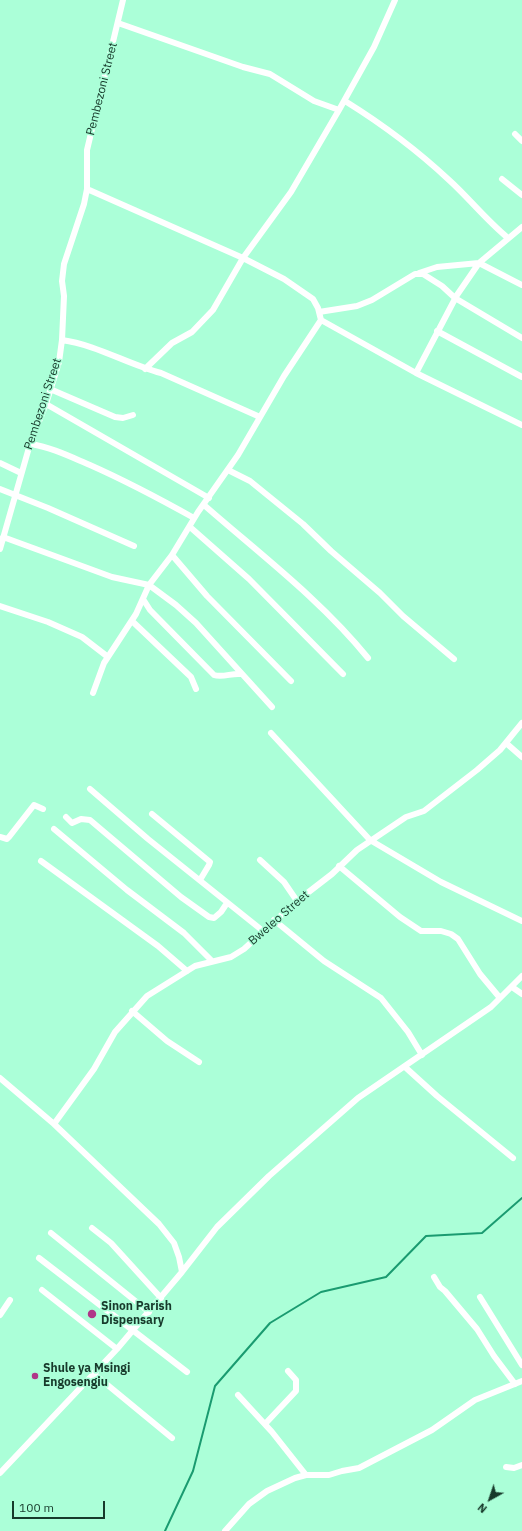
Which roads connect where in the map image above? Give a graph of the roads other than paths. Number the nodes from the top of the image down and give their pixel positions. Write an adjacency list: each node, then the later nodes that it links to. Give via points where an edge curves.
1 (123, 0): 3 (street, Pembezoni Street)
2 (395, 0): 4 (street, via 374,47)
3 (118, 23): 5 (street, via 270,74 314,101); 9 (street, Pembezoni Street, via 108,55 87,150)
4 (344, 101): 5 (street); 12 (street, via 376,120 413,148 450,180)
5 (339, 110): 13 (street, via 292,192)
6 (515, 134): 7 (street)
7 (522, 141)
8 (502, 179): 10 (street)
9 (87, 190): 13 (street); 22 (street, Pembezoni Street, via 64,264)
10 (522, 196)
11 (522, 227): 12 (street)
12 (508, 238): 14 (street)
13 (243, 258): 18 (street, via 284,279 313,299); 23 (street, via 213,310 203,322 192,332 172,343)
14 (479, 263): 15 (street, via 437,267); 16 (street); 17 (street)
15 (419, 273): 17 (street, via 442,286); 18 (street, via 357,306)
16 (522, 285)
17 (455, 298): 20 (street); 21 (street)
18 (319, 312): 19 (street)
19 (321, 320): 24 (street); 29 (street)
20 (437, 331): 24 (street); 25 (street)
21 (522, 338)
22 (62, 340): 23 (street, via 78,342); 26 (street, Pembezoni Street, via 59,362)
23 (145, 369): 29 (street)
24 (416, 373): 30 (street)
25 (522, 377)
26 (50, 388): 27 (street, Pembezoni Street); 28 (street, via 115,417)
27 (46, 404): 31 (street, Pembezoni Street); 37 (street)
28 (133, 415)
29 (260, 417): 33 (street)
30 (522, 425)
31 (30, 444): 34 (street, Pembezoni Street); 39 (street, via 69,456 130,482)
32 (0, 463): 34 (street)
33 (228, 470): 37 (street); 51 (street, via 250,481 303,524)
34 (21, 473): 36 (street, Pembezoni Street)
35 (0, 489): 36 (street)
36 (15, 494): 41 (street, Pembezoni Street); 42 (street)
37 (209, 498): 38 (street)
38 (204, 505): 39 (street); 50 (street, via 324,610)
39 (194, 518): 40 (street)
40 (190, 527): 44 (street); 53 (street, via 249,579)
41 (3, 537): 43 (street, Pembezoni Street); 45 (street, via 112,577)
42 (134, 546)
43 (0, 549)
44 (172, 555): 45 (street); 54 (street, via 207,596)
45 (149, 585): 46 (street); 52 (street, via 196,624)
46 (143, 599): 48 (street); 52 (street, via 150,610 214,675 220,677 226,674)
47 (0, 606): 49 (street, via 48,622 82,637)
48 (132, 621): 49 (street); 55 (street, via 191,677)
49 (108, 657): 56 (street)
50 (368, 658)
51 (454, 659)
52 (240, 674): 57 (street)
53 (343, 674)
54 (291, 681)
55 (196, 689)
56 (93, 694)
57 (272, 707)
58 (522, 723): 60 (street, Bweleo Street)
59 (271, 733): 68 (street)
60 (506, 743): 61 (street); 68 (street, Bweleo Street, via 477,770 424,811 406,817)
61 (522, 756)
62 (90, 789): 72 (street)
63 (43, 810): 67 (street, via 34,805 10,838)
64 (152, 814): 72 (street, via 210,862)
65 (66, 817): 74 (street, via 72,823 81,819 90,820 181,897 209,917 217,916)
66 (54, 829): 78 (street, via 127,890 184,933)
67 (0, 837)
68 (370, 840): 71 (street, Bweleo Street); 76 (street, via 442,882)
69 (260, 860): 73 (street, via 284,882)
70 (41, 861): 79 (street)
71 (339, 866): 73 (street, Bweleo Street); 83 (street, via 416,928 421,931 441,930 451,934)
72 (200, 880): 74 (street)
73 (296, 901): 75 (street, Bweleo Street)
74 (227, 903): 77 (street)
75 (274, 920): 77 (street, Bweleo Street); 85 (street, via 324,960 381,998 408,1032)
76 (522, 921)
77 (262, 931): 78 (street, Bweleo Street, via 238,953)
78 (212, 961): 79 (street, Bweleo Street)
79 (187, 970): 84 (street, Bweleo Street, via 147,996)
80 (522, 976): 81 (street)
81 (512, 987): 82 (street); 83 (street)
82 (522, 994)
83 (500, 998): 85 (street)
84 (132, 1011): 86 (street, via 167,1041); 89 (street, Bweleo Street, via 115,1032 94,1069)
85 (422, 1056): 87 (street)
86 (199, 1062)
87 (405, 1067): 90 (street); 94 (street, via 358,1098 269,1176 217,1226)
88 (0, 1078): 89 (street)
89 (54, 1124): 94 (street, via 159,1224 174,1243)
90 (513, 1158)
91 (92, 1228): 98 (street, via 115,1247)
92 (51, 1233): 100 (street)
93 (39, 1258): 102 (street)
94 (182, 1272): 98 (street)
95 (434, 1277): 109 (street, via 478,1329)
96 (42, 1290): 103 (street)
97 (480, 1297): 104 (street)
98 (161, 1298): 100 (street)
99 (10, 1300): 101 (street)
100 (149, 1312): 102 (street)
101 (0, 1315)
102 (132, 1331): 103 (street); 106 (street)
103 (116, 1349): 107 (street)
104 (522, 1365)
105 (288, 1371): 111 (street, via 296,1380 296,1391)
106 (187, 1372)
107 (93, 1373): 112 (street); 115 (street)
108 (522, 1380): 109 (street)
109 (515, 1384): 116 (street, via 475,1400 432,1430 359,1468 329,1475)
110 (238, 1394): 111 (street)
111 (265, 1424): 116 (street)
112 (172, 1438)
113 (522, 1465): 114 (street)
114 (506, 1467)
115 (0, 1473)
116 (306, 1475): 117 (street, via 267,1491 249,1504)
117 (225, 1531)

